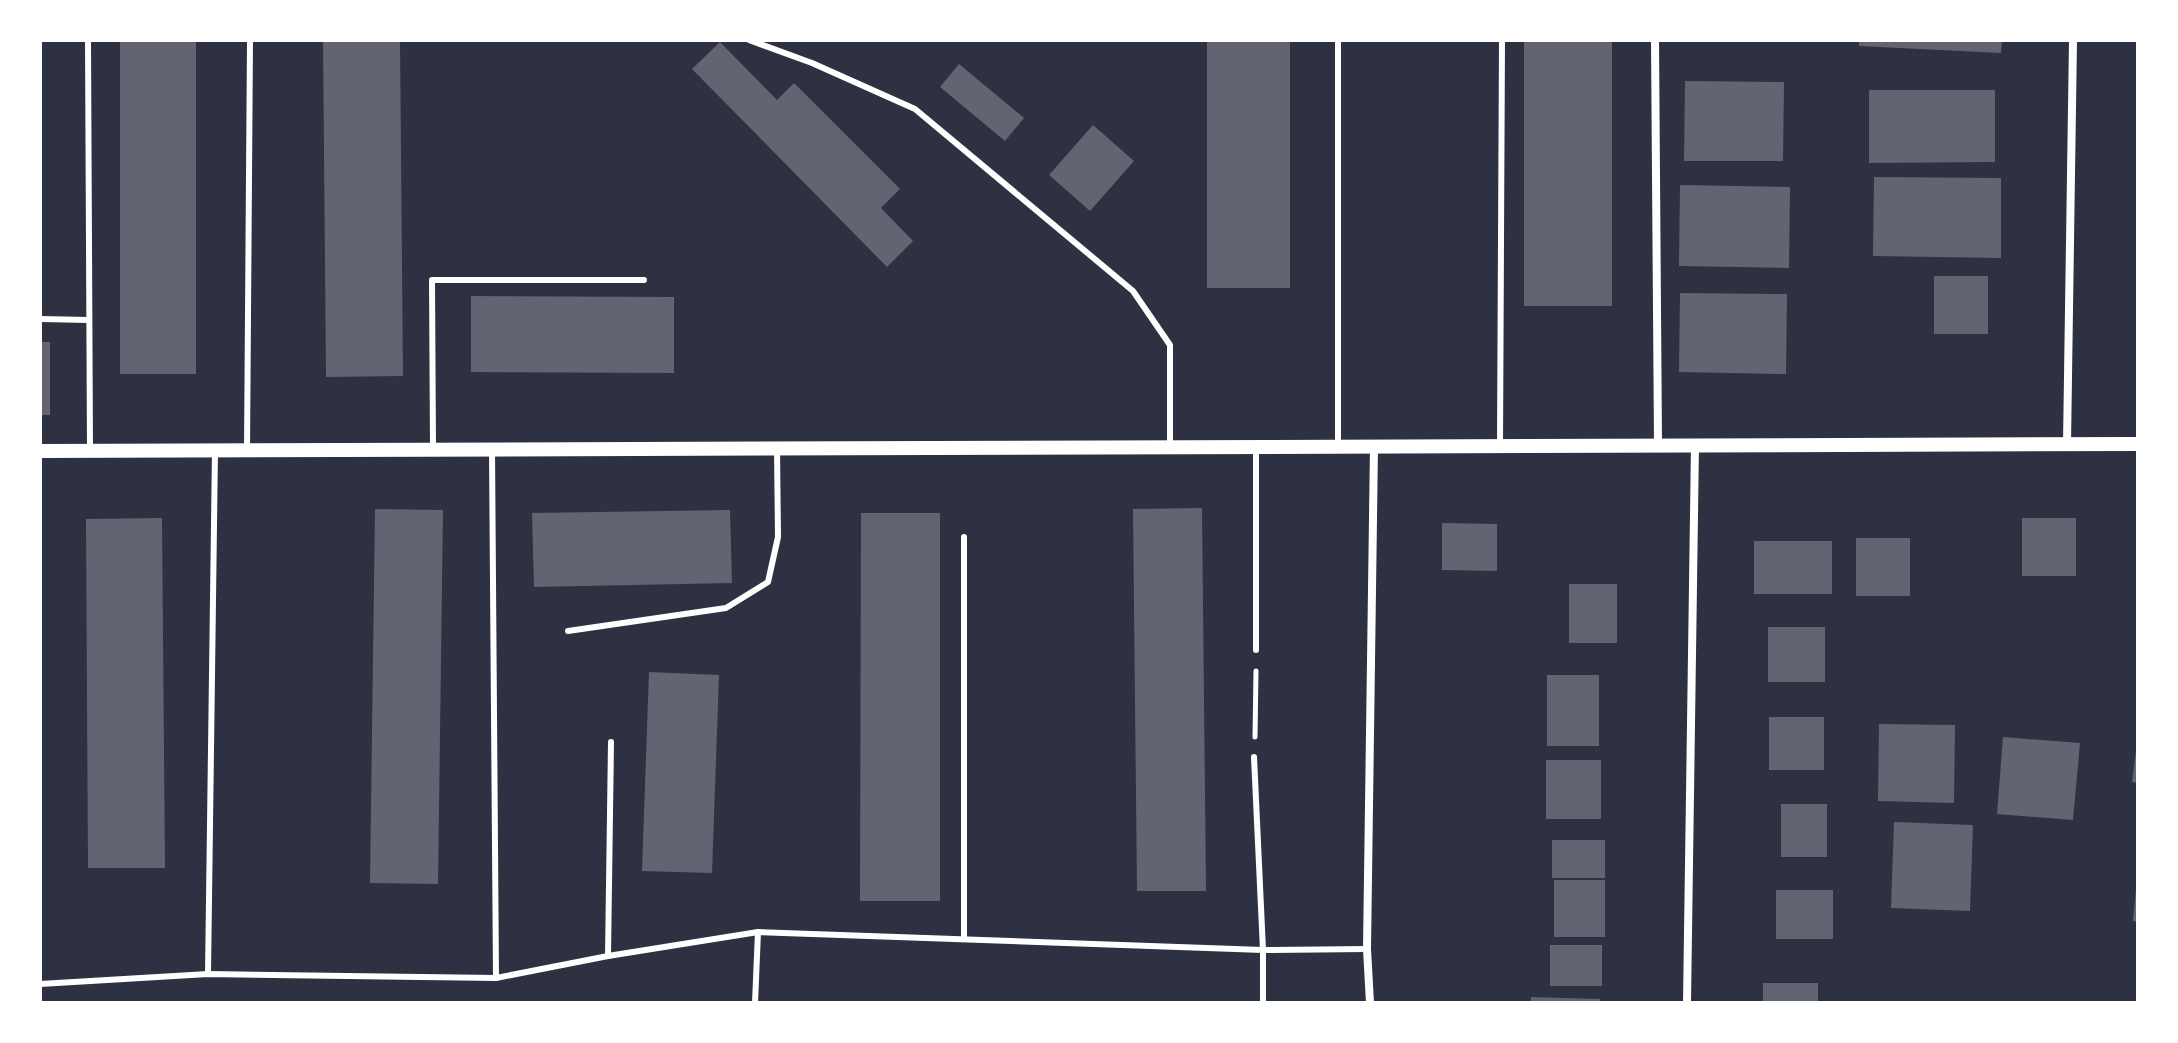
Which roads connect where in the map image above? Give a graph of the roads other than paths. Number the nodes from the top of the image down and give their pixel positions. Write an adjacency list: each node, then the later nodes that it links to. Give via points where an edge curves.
1 (88, 40): 10 (lane)
2 (250, 40): 24 (lane)
3 (749, 40): 15 (lane, via 915,109 1133,291 1170,345)
4 (1338, 40): 16 (lane)
5 (1502, 40): 18 (lane)
6 (1655, 40): 11 (street)
7 (2073, 40): 13 (street)
8 (644, 280): 20 (lane, via 432,280)
9 (40, 319): 10 (lane)
10 (89, 320): 26 (lane)
11 (1658, 444): 12 (street); 18 (street)
12 (1695, 444): 13 (street); 43 (street)
13 (2067, 444): 14 (street)
14 (2138, 444)
15 (1170, 446): 19 (street); 22 (street)
16 (1338, 446): 17 (street); 19 (street)
17 (1374, 446): 18 (street); 34 (street)
18 (1500, 446)
19 (1256, 447): 29 (lane)
20 (434, 449): 21 (street); 24 (street)
21 (492, 449): 22 (street); 38 (lane)
22 (777, 449): 28 (lane, via 778,537 768,582 726,608)
23 (215, 450): 24 (street); 26 (street); 37 (lane)
24 (247, 450)
25 (40, 451): 26 (street)
26 (90, 451)
27 (964, 537): 33 (lane)
28 (568, 631)
29 (1256, 650)
30 (611, 742): 36 (lane)
31 (1254, 757): 35 (lane)
32 (758, 932): 33 (lane); 36 (lane); 40 (lane)
33 (964, 939): 35 (lane)
34 (1367, 949): 35 (lane); 42 (street)
35 (1263, 950): 41 (lane)
36 (608, 956): 38 (lane)
37 (208, 974): 38 (lane); 39 (lane)
38 (496, 978)
39 (40, 984)
40 (755, 1003)
41 (1263, 1003)
42 (1370, 1003)
43 (1687, 1003)

